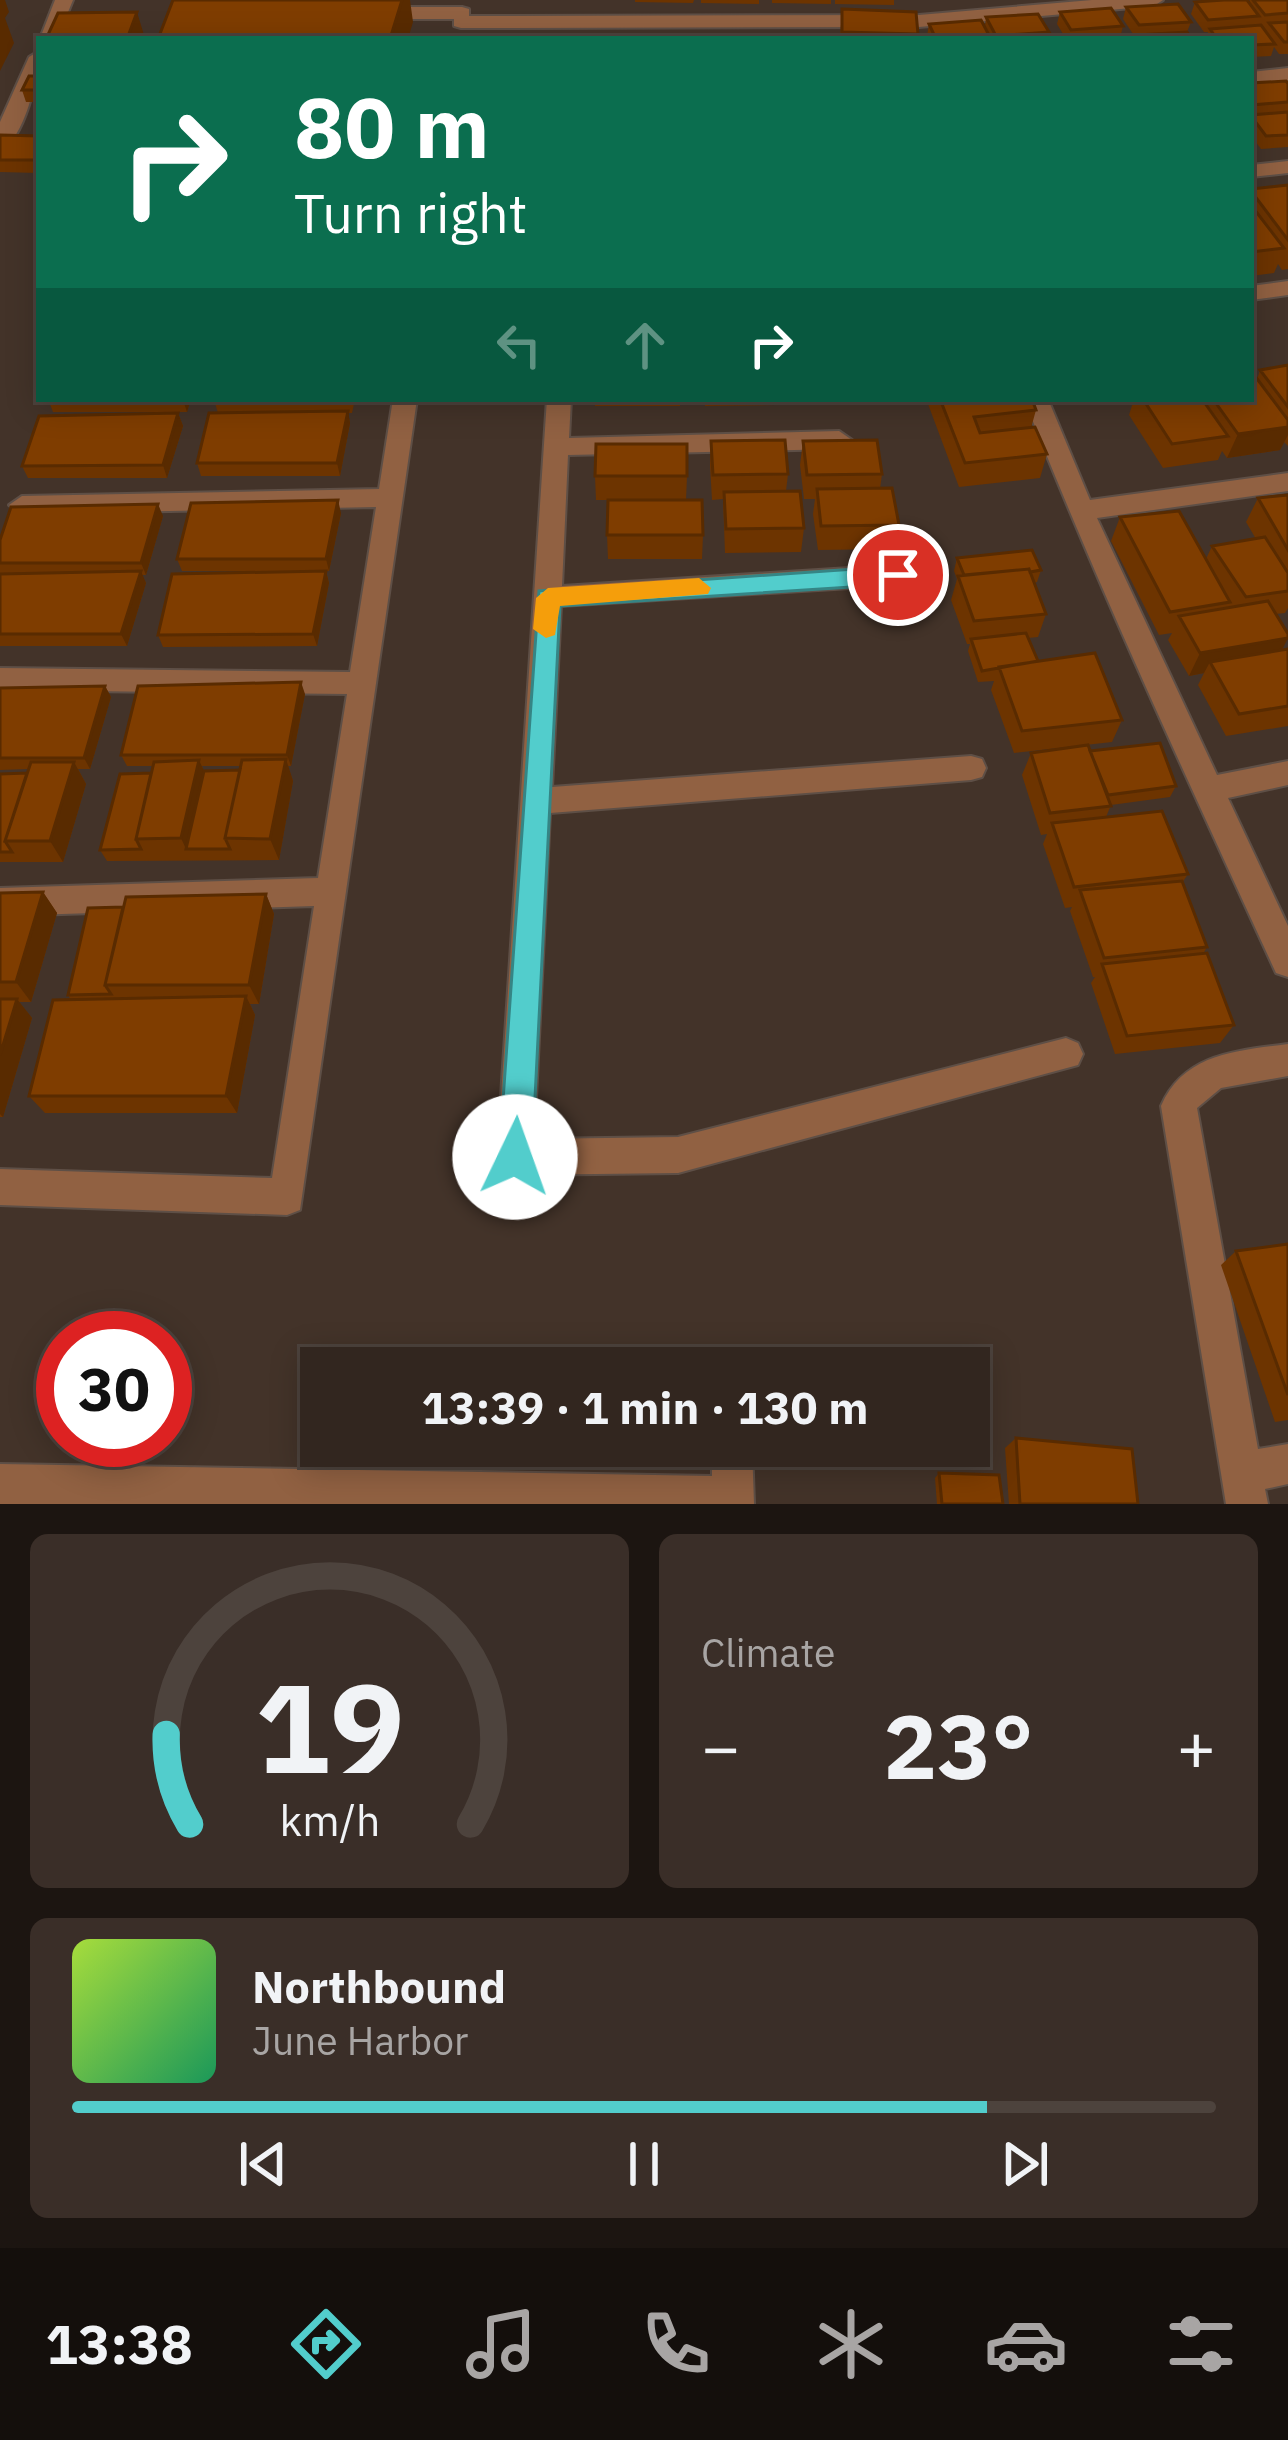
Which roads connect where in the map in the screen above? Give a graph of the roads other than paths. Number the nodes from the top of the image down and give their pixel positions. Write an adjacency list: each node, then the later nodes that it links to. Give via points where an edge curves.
1 (64, 0): 8 (street)
2 (583, 0): 6 (street)
3 (1154, 0): 7 (street)
4 (344, 14): 5 (street)
5 (461, 19): 6 (street)
6 (581, 30): 7 (street)
7 (811, 30)
8 (48, 36)
9 (36, 64): 12 (street)
10 (1288, 74): 11 (street)
11 (1254, 78)
12 (0, 145)
13 (1288, 167): 14 (street)
14 (1254, 171)
15 (1288, 288): 16 (street)
16 (1254, 293)
17 (405, 402): 23 (street)
18 (560, 402): 21 (street)
19 (1037, 402): 25 (street)
20 (839, 440): 21 (street)
21 (556, 447): 27 (street)
22 (1288, 482): 25 (street)
23 (391, 499): 24 (street); 29 (street)
24 (22, 505)
25 (1081, 511): 32 (street)
26 (898, 575): 27 (street)
27 (548, 598): 33 (street)
28 (0, 680): 29 (street)
29 (362, 682): 34 (street)
30 (971, 768): 33 (street)
31 (1288, 773): 32 (street)
32 (1207, 790): 36 (street)
33 (536, 801): 37 (street, via 515,1157 678,1155)
34 (332, 891): 35 (street); 39 (street, via 287,1197)
35 (0, 902)
36 (1288, 962)
37 (1066, 1054)
38 (1288, 1060): 43 (street, via 1203,1075 1179,1106)
39 (0, 1187)
40 (1288, 1464): 43 (street)
41 (732, 1467): 45 (street)
42 (0, 1485): 44 (street)
43 (1244, 1488)
44 (271, 1498): 45 (street)
45 (733, 1500)

